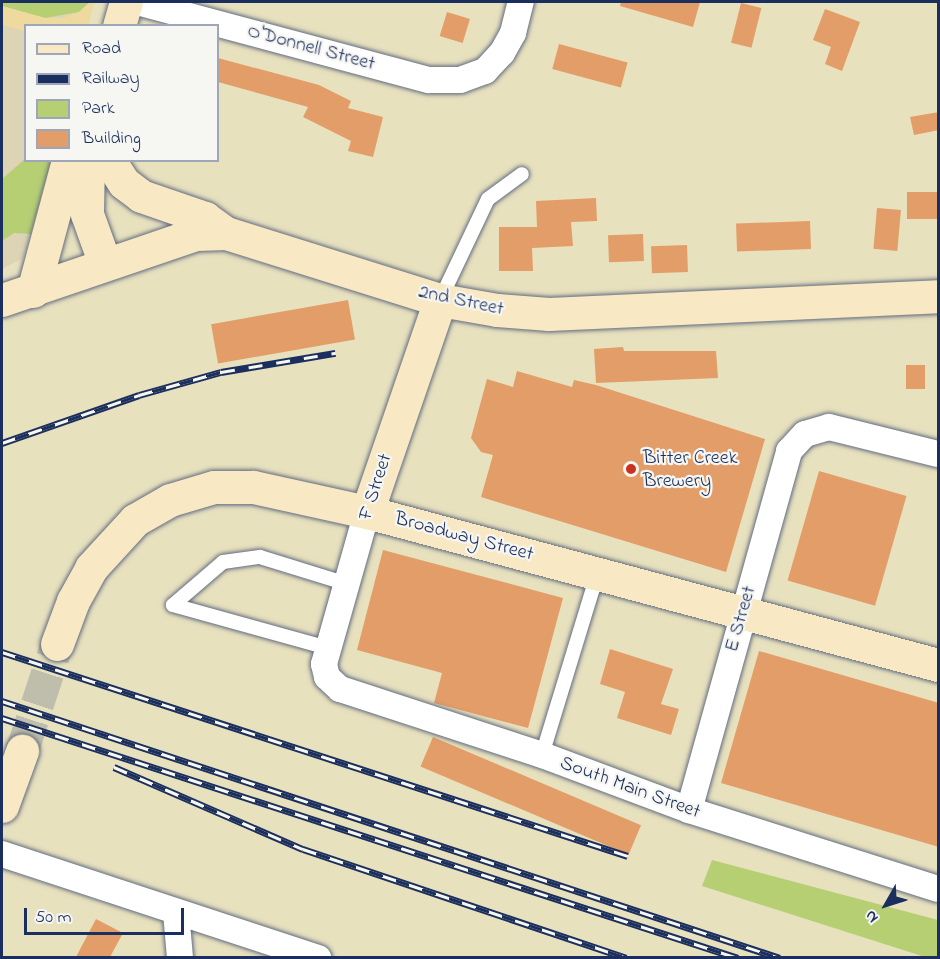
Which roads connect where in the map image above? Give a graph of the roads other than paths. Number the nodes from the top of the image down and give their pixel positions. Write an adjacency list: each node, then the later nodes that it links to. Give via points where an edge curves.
1 (126, 2): 4 (street)
2 (137, 2): 3 (street, O'Donnell Street, via 429,80 459,80 485,71 502,53 513,33)
3 (521, 2)
4 (120, 24)
5 (67, 162): 11 (street)
6 (88, 162): 10 (street, via 87,214)
7 (110, 162): 9 (street, via 124,183 141,196 205,218)
8 (522, 174): 14 (lane, via 488,199)
9 (226, 233): 10 (street, 2nd Street, via 196,234); 14 (street, 2nd Street)
10 (105, 264): 11 (street, 2nd Street)
11 (33, 291): 13 (street, 2nd Street)
12 (939, 296): 14 (street, 2nd Street, via 549,314)
13 (2, 300)
14 (440, 300): 16 (street, F Street)
15 (939, 454): 19 (street, E Street, via 829,427 805,435 789,451)
16 (367, 512): 17 (street, Broadway Street); 18 (street, F Street); 20 (street, Broadway Street, via 253,487 214,487 170,500 135,520 91,568)
17 (597, 572): 19 (street, Broadway Street); 25 (lane)
18 (347, 584): 21 (street, F Street); 21 (lane, via 260,557 224,562 173,605)
19 (742, 611): 22 (street, Broadway Street); 27 (street, E Street)
20 (57, 644)
21 (328, 648): 23 (street, F Street, via 324,664)
22 (939, 666)
23 (327, 677): 25 (street, South Main Street, via 340,689)
24 (22, 751): 26 (street)
25 (542, 755): 27 (street, South Main Street)
26 (2, 806)
27 (689, 810): 29 (street, South Main Street)
28 (2, 855): 30 (street)
29 (939, 888)
30 (176, 912): 31 (street); 32 (street)
31 (180, 957)
32 (318, 957)

